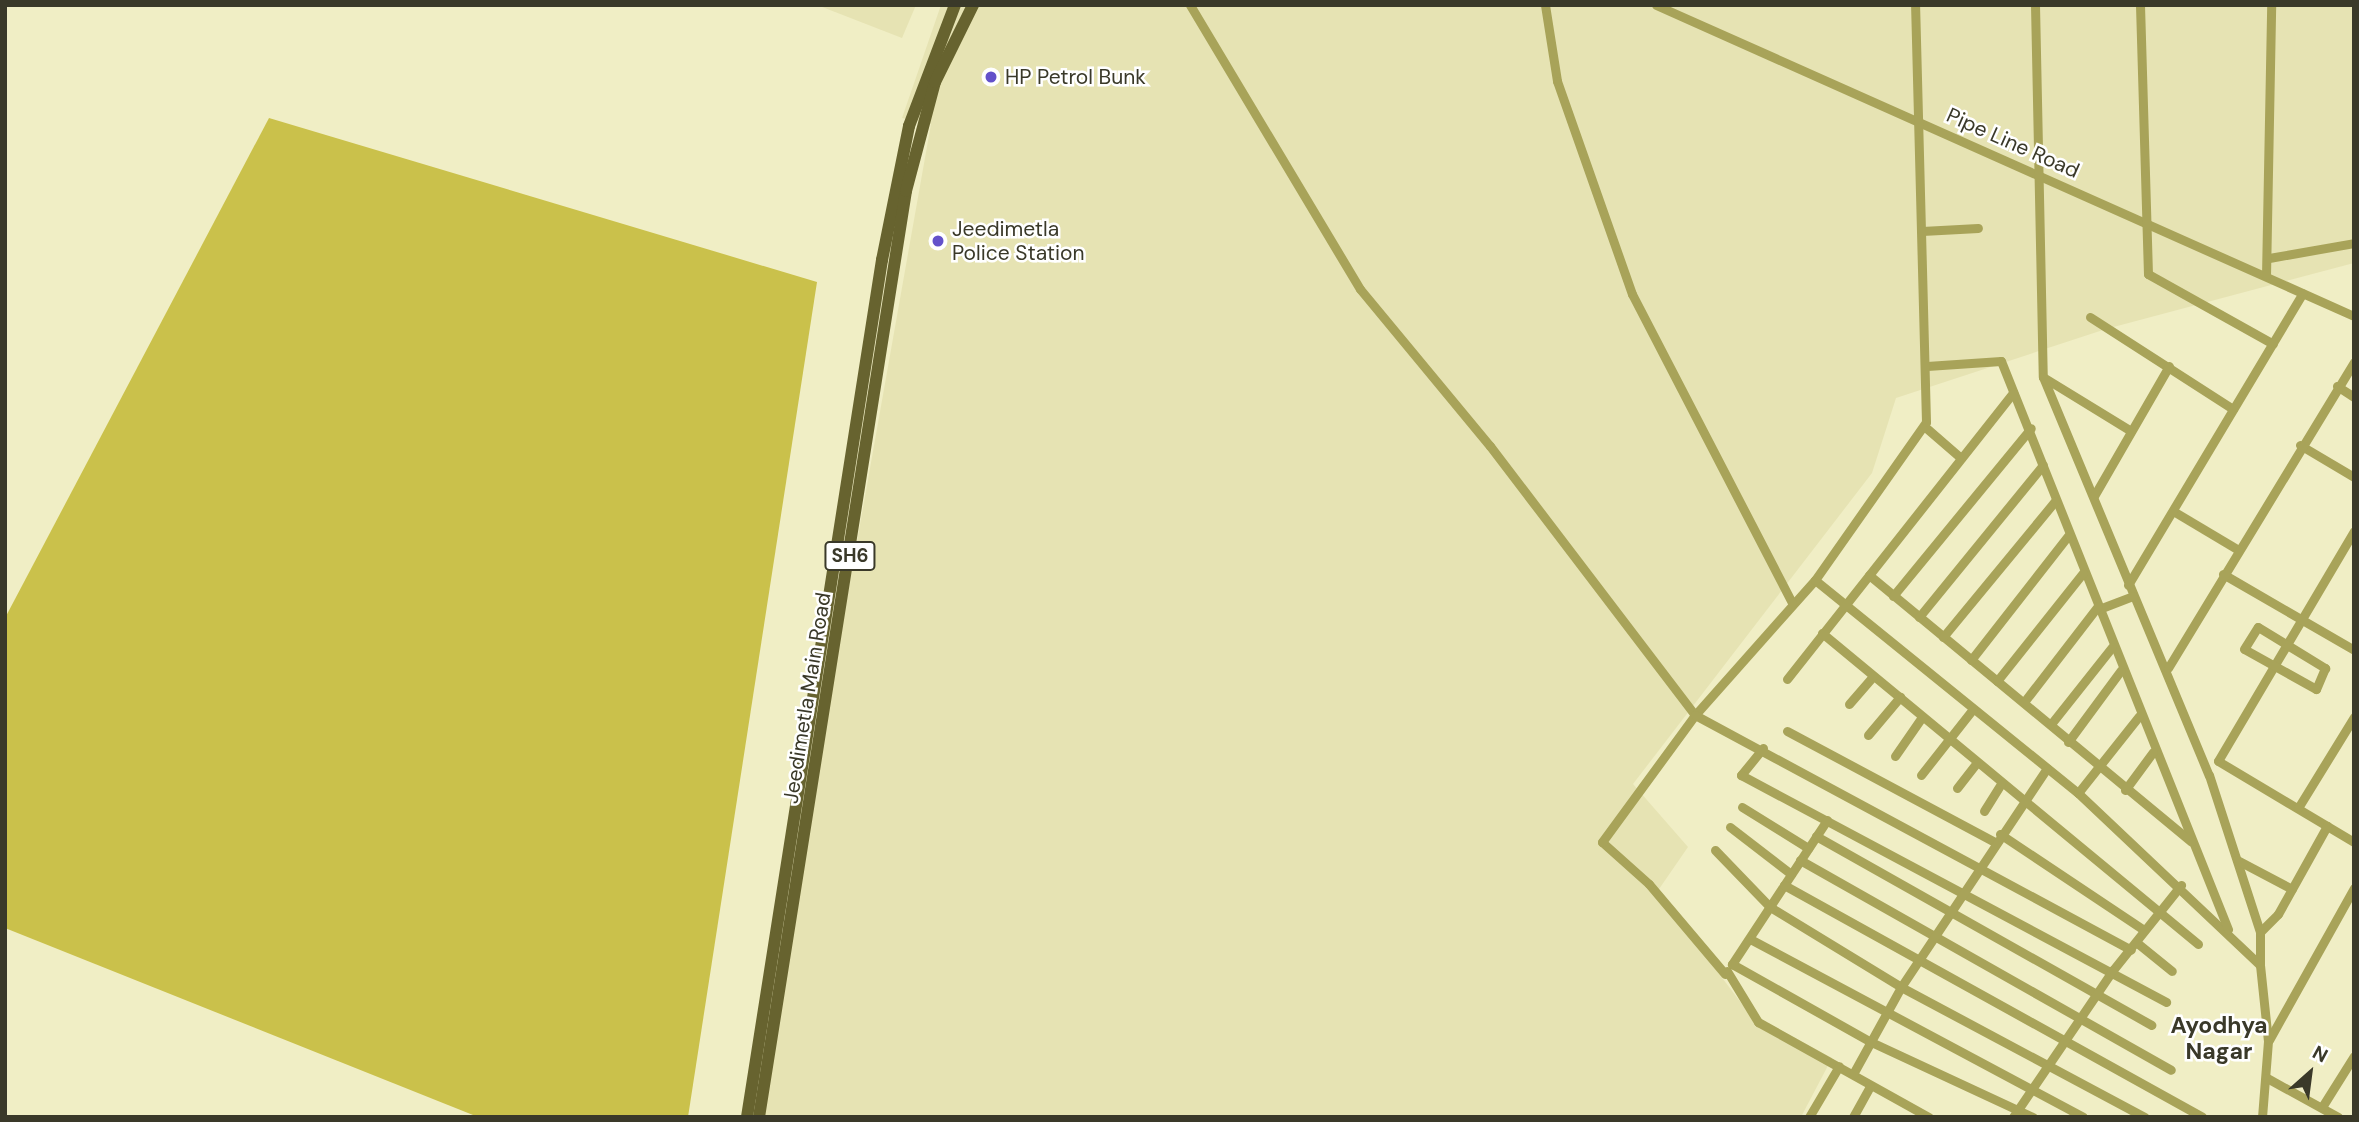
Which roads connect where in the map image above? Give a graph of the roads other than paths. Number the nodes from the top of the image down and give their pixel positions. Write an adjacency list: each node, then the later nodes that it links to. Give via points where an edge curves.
1 (955, 5): 19 (main road, Jeedimetla Main Road / SH6, via 909,126)
2 (966, 5): 11 (main road)
3 (973, 5): 11 (main road, Jeedimetla Main Road / SH6)
4 (1191, 5): 74 (street, via 1360,289 1490,446)
5 (1545, 5): 53 (street, via 1557,81 1632,294)
6 (1656, 5): 12 (street, Pipe Line Road)
7 (1915, 5): 12 (street)
8 (2035, 5): 13 (street)
9 (2140, 5): 14 (street)
10 (2271, 5): 18 (street)
11 (954, 37): 19 (main road, Jeedimetla Main Road / SH6, via 919,131)
12 (1916, 118): 13 (street, Pipe Line Road); 16 (street)
13 (2036, 174): 14 (street, Pipe Line Road); 28 (street)
14 (2149, 222): 20 (street, Pipe Line Road); 24 (street, via 2148,274)
15 (1978, 228): 16 (street)
16 (1922, 232): 26 (street)
17 (2354, 243): 18 (street)
18 (2269, 258): 20 (street)
19 (888, 262): 154 (main road, Jeedimetla Main Road / SH6); 155 (main road, Jeedimetla Main Road / SH6)
20 (2266, 276): 21 (street, Pipe Line Road)
21 (2303, 293): 22 (street, Pipe Line Road); 24 (street)
22 (2354, 316)
23 (2090, 317): 27 (street)
24 (2273, 344): 32 (street)
25 (2354, 362): 29 (street)
26 (1927, 366): 30 (street, via 2001,361); 33 (street)
27 (2169, 366): 32 (street); 35 (street)
28 (2043, 377): 35 (street); 40 (street)
29 (2337, 386): 31 (street); 36 (street)
30 (2013, 393): 34 (street); 37 (street)
31 (2354, 397)
32 (2233, 410): 42 (street)
33 (1924, 426): 37 (street); 49 (street)
34 (2031, 428): 38 (street); 51 (street)
35 (2131, 431): 40 (street)
36 (2300, 445): 39 (street); 45 (street)
37 (1961, 458): 48 (street)
38 (2043, 465): 41 (street); 56 (street)
39 (2354, 477)
40 (2094, 496): 50 (street)
41 (2055, 501): 44 (street); 59 (street)
42 (2173, 510): 45 (street); 50 (street)
43 (2354, 531): 57 (street)
44 (2068, 536): 46 (street); 63 (street)
45 (2237, 549): 47 (street)
46 (2083, 573): 55 (street); 69 (street)
47 (2222, 574): 57 (street); 64 (street)
48 (1869, 575): 51 (street); 54 (street)
49 (1815, 580): 53 (street); 54 (street)
50 (2128, 585): 52 (street)
51 (1893, 596): 56 (street)
52 (2133, 596): 55 (street); 64 (street)
53 (1792, 603): 74 (street)
54 (1844, 606): 58 (street); 73 (street)
55 (2099, 608): 61 (street); 71 (street)
56 (1919, 617): 59 (street)
57 (2304, 621): 60 (street); 62 (street)
58 (1822, 633): 67 (street); 68 (street)
59 (1943, 637): 63 (street)
60 (2288, 646): 65 (street); 65 (street, via 2258,627 2243,646); 65 (street, via 2325,668 2316,689)
61 (2112, 647): 66 (street); 78 (street)
62 (2354, 650)
63 (1971, 660): 69 (street)
64 (2168, 668): 91 (street)
65 (2275, 668): 86 (street)
66 (2121, 670): 75 (street); 82 (street)
67 (1873, 676): 70 (street); 72 (street)
68 (1787, 679)
69 (1997, 681): 71 (street)
70 (1899, 697): 76 (street); 80 (street)
71 (2024, 702): 78 (street)
72 (1849, 704)
73 (1973, 709): 81 (street); 89 (street)
74 (1695, 715): 83 (street); 133 (street, via 1602,842 1649,884)
75 (2139, 716): 84 (street); 88 (street)
76 (1922, 717): 81 (street); 85 (street)
77 (2354, 717): 98 (street)
78 (2051, 724): 82 (street)
79 (1787, 731): 104 (street)
80 (1868, 736)
81 (1949, 741): 87 (street); 90 (street)
82 (2068, 742): 88 (street)
83 (1763, 748): 100 (street, via 1741,775); 111 (street)
84 (2153, 752): 94 (street); 106 (street)
85 (1895, 756)
86 (2218, 761): 91 (street); 98 (street)
87 (1976, 764): 92 (street); 93 (street)
88 (2098, 767): 94 (street); 95 (street)
89 (2047, 768): 95 (street); 96 (street)
90 (1921, 775)
91 (2209, 775): 110 (street)
92 (2001, 784): 96 (street); 99 (street)
93 (1957, 788)
94 (2125, 790): 106 (street)
95 (2078, 793): 113 (street)
96 (2022, 802): 104 (street); 119 (street)
97 (1742, 807): 107 (street)
98 (2298, 808): 101 (street)
99 (1984, 811)
100 (1827, 820): 103 (street); 117 (street)
101 (2327, 826): 105 (street); 116 (street)
102 (1730, 827): 112 (street)
103 (1816, 836): 107 (street); 120 (street)
104 (1998, 838): 111 (street); 121 (street)
105 (2354, 842)
106 (2194, 843): 123 (street)
107 (1808, 848): 109 (street)
108 (1715, 850): 118 (street)
109 (1800, 860): 112 (street); 125 (street)
110 (2237, 860): 116 (street); 122 (street)
111 (1980, 867): 117 (street); 127 (street)
112 (1791, 874): 114 (street)
113 (2181, 885): 119 (street); 123 (street)
114 (1784, 886): 118 (street); 128 (street)
115 (2354, 888): 141 (street)
116 (2292, 889): 122 (street)
117 (1965, 891): 120 (street); 131 (street)
118 (1770, 907): 124 (street); 134 (street)
119 (2157, 911): 121 (street); 126 (street)
120 (1951, 915): 125 (street); 135 (street)
121 (2144, 930): 127 (street)
122 (2260, 932): 130 (street)
123 (2229, 934): 130 (street)
124 (1752, 940): 129 (street); 137 (street)
125 (1935, 940): 128 (street); 138 (street)
126 (2198, 944)
127 (2133, 946): 131 (street); 132 (street)
128 (1922, 961): 134 (street); 142 (street)
129 (1732, 964): 133 (street); 140 (street)
130 (2260, 965): 141 (street)
131 (2113, 970): 135 (street); 136 (street)
132 (2172, 971)
133 (1725, 974): 144 (street, via 1758,1022)
134 (1901, 987): 137 (street); 145 (street)
135 (2097, 992): 138 (street); 139 (street)
136 (2166, 1002)
137 (1886, 1012): 140 (street); 150 (street)
138 (2082, 1018): 142 (street); 146 (street)
139 (2151, 1025)
140 (1869, 1041): 147 (street); 152 (street)
141 (2268, 1041): 148 (street)
142 (2067, 1042): 145 (street); 162 (street)
143 (2354, 1056): 151 (street)
144 (1839, 1066): 147 (street); 156 (street)
145 (2048, 1067): 150 (street); 161 (street)
146 (2171, 1070)
147 (1853, 1074): 149 (street)
148 (2267, 1078): 151 (street); 163 (street)
149 (1870, 1086): 153 (street); 157 (street)
150 (2031, 1088): 152 (street); 160 (street)
151 (2322, 1107): 164 (street)
152 (2015, 1113): 159 (street)
153 (1918, 1115): 158 (street)
154 (747, 1117)
155 (759, 1117)
156 (1808, 1117)
157 (1853, 1117)
158 (1929, 1117)
159 (2033, 1117)
160 (2083, 1117)
161 (2144, 1117)
162 (2202, 1117)
163 (2262, 1117)
164 (2338, 1117)

